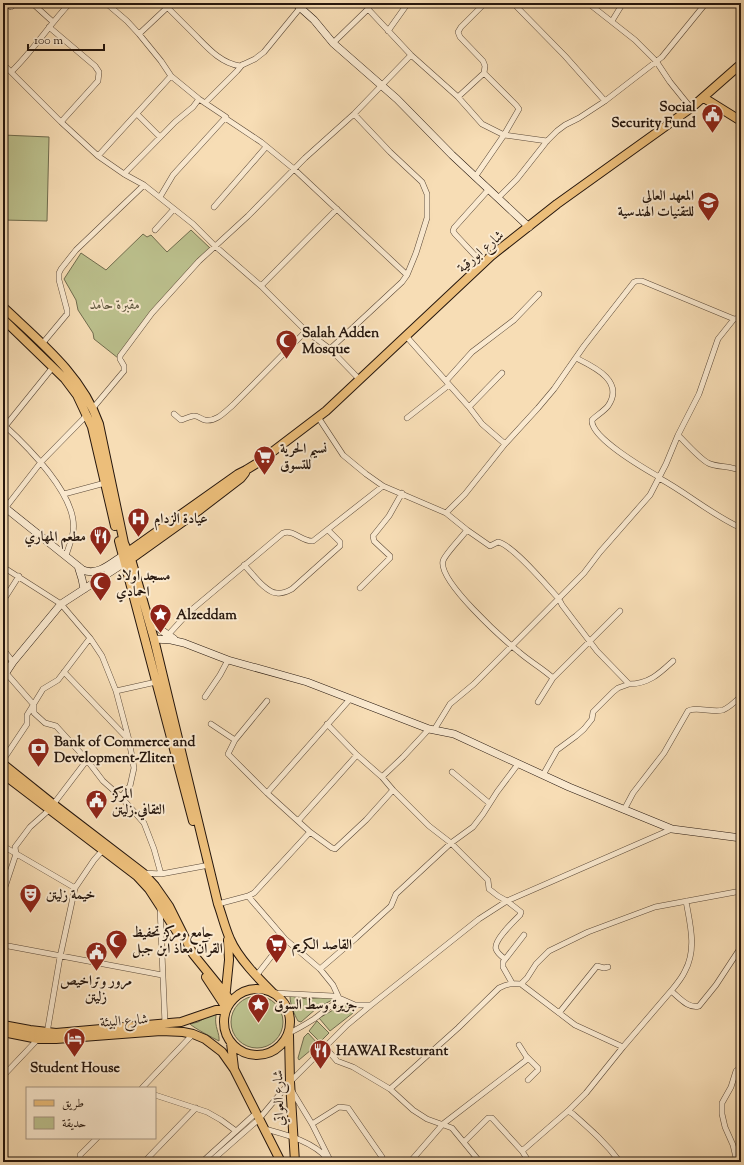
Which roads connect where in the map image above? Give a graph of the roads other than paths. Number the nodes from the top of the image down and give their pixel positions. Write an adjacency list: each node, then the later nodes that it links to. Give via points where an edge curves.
1 (5, 3): 2 (street, via 11,7)
2 (16, 3)
3 (32, 3): 18 (street)
4 (70, 3): 18 (street)
5 (106, 3): 20 (street)
6 (172, 3): 15 (street)
7 (372, 3): 16 (street)
8 (408, 3): 19 (street)
9 (485, 3): 28 (street, via 458,32 483,62)
10 (512, 3): 34 (street)
11 (588, 3): 17 (street)
12 (623, 3): 17 (street)
13 (706, 3): 23 (street, via 667,52)
14 (298, 5): 21 (street); 26 (street, via 264,52)
15 (167, 7): 20 (street); 26 (street, via 206,47 231,63)
16 (368, 9): 19 (street); 21 (street)
17 (612, 21): 23 (street)
18 (51, 24): 27 (street, via 23,61); 41 (street, via 99,72 98,81)
19 (388, 31): 22 (street)
20 (139, 34): 29 (street)
21 (332, 43): 30 (street)
22 (411, 56): 30 (street); 31 (street)
23 (656, 61): 34 (street); 36 (street)
24 (3, 64): 27 (street)
25 (741, 64): 32 (main road, شارع ابورقية)
26 (242, 65): 35 (street)
27 (11, 72): 41 (street)
28 (484, 73): 31 (street); 42 (street, via 519,110)
29 (171, 76): 33 (street); 37 (street)
30 (382, 86): 38 (street); 49 (street)
31 (458, 97): 42 (street, via 482,124)
32 (704, 98): 36 (main road, شارع ابورقية); 40 (main road)
33 (199, 99): 35 (street); 43 (street)
34 (605, 101): 44 (street, via 565,125)
35 (205, 103): 39 (street)
36 (691, 108): 57 (main road, شارع ابورقية)
37 (137, 114): 43 (street); 46 (street)
38 (354, 114): 47 (street); 61 (street, via 422,182 427,194 427,218)
39 (225, 118): 45 (street); 52 (street, via 173,175)
40 (741, 121)
41 (61, 122): 46 (street)
42 (504, 135): 44 (street); 49 (street)
43 (160, 138): 48 (street)
44 (547, 142): 53 (street, via 518,179)
45 (266, 147): 47 (street); 54 (street)
46 (98, 156): 48 (street)
47 (294, 169): 56 (street); 59 (street)
48 (124, 174): 50 (street)
49 (475, 177): 51 (street)
50 (144, 185): 52 (street); 70 (street, via 76,250 61,269 58,277 66,314)
51 (489, 189): 53 (street); 60 (street, via 453,231)
52 (160, 197): 55 (street)
53 (498, 198): 57 (street)
54 (214, 207)
55 (174, 209): 58 (street); 59 (street)
56 (337, 209): 61 (street); 62 (street)
57 (529, 226): 60 (main road, شارع ابورقية)
58 (155, 230)
59 (215, 246): 62 (street); 78 (street, via 146,322 120,357 124,371)
60 (483, 264): 69 (main road, شارع ابورقية)
61 (406, 275): 71 (street, via 402,282)
62 (261, 286): 68 (street)
63 (539, 294): 76 (street, via 514,320 472,352)
64 (3, 307): 70 (main road)
65 (741, 318): 67 (street)
66 (3, 319): 73 (main road)
67 (734, 319): 72 (street, via 642,281 636,281); 84 (street, via 718,339 699,394)
68 (306, 331): 71 (street); 79 (street, via 234,405 220,416 207,420 192,416 180,420)
69 (406, 336): 75 (main road, شارع ابورقية); 76 (street)
70 (42, 344): 78 (main road, via 75,378)
71 (330, 349): 75 (street)
72 (576, 358): 85 (street, via 542,403); 88 (street, via 599,371 613,388 612,399 607,407 592,420 593,428 617,451)
73 (53, 367): 80 (main road, via 75,391); 83 (street)
74 (502, 372): 77 (street)
75 (360, 380): 81 (main road, شارع ابورقية)
76 (447, 383): 77 (street); 82 (street)
77 (469, 407): 85 (street, via 482,424)
78 (94, 408): 99 (main road)
79 (174, 414)
80 (87, 415): 86 (street); 89 (main road)
81 (318, 417): 90 (street, via 343,455); 99 (main road, شارع ابورقية, via 246,470 241,478 198,511)
82 (407, 418)
83 (4, 426): 86 (street)
84 (678, 435): 87 (street, via 706,462); 88 (street)
85 (505, 444): 94 (street, via 465,494)
86 (41, 462): 92 (street); 93 (street)
87 (741, 471)
88 (659, 477): 95 (street, via 716,515); 106 (street, via 650,495)
89 (105, 483): 92 (street); 99 (main road)
90 (383, 486): 91 (street); 96 (street)
91 (402, 493): 94 (street); 104 (street, via 389,516 373,536 390,558)
92 (64, 494): 98 (street, via 71,511 73,532)
93 (4, 508): 98 (street, شارع ابورقية)
94 (446, 513): 97 (street)
95 (741, 528)
96 (328, 530): 101 (street, via 310,541 289,532 283,533); 101 (street, via 340,542 340,546 292,589 278,594 270,591)
97 (467, 530): 106 (street, via 490,546 498,542 504,544 534,571); 117 (street, via 445,556 443,566 460,595)
98 (66, 556): 100 (street, شارع ابورقية)
99 (126, 557): 100 (street, شارع ابورقية, via 97,571 87,572); 105 (street, شارع ابورقية); 110 (main road); 114 (main road)
100 (78, 565): 105 (street)
101 (244, 565): 111 (street, via 189,612)
102 (3, 567): 103 (street)
103 (19, 576): 107 (street); 108 (street)
104 (360, 588)
105 (84, 589): 108 (street, شارع ابورقية)
106 (559, 599): 116 (street); 117 (street)
107 (3, 601)
108 (61, 604): 112 (street); 121 (street, شارع ابورقية)
109 (620, 611): 116 (street)
110 (148, 618): 111 (street); 113 (main road)
111 (168, 635): 115 (street)
112 (90, 638): 122 (street); 127 (street, via 102,656)
113 (154, 639): 114 (main road); 115 (street); 171 (main road)
114 (145, 641): 125 (main road)
115 (178, 641): 119 (street)
116 (589, 641): 124 (street); 126 (street)
117 (513, 646): 124 (street); 136 (street, via 450,704)
118 (3, 649): 121 (street)
119 (228, 660): 129 (street); 130 (street, via 307,682)
120 (673, 661): 126 (street, via 649,681)
121 (13, 662): 123 (street, شارع ابورقية)
122 (64, 672): 133 (street, via 58,680 44,689); 137 (street)
123 (4, 675): 133 (street)
124 (553, 678): 132 (street)
125 (156, 682): 127 (street); 162 (main road)
126 (630, 684): 146 (street, via 618,688 593,712 592,719 584,729 557,750)
127 (116, 691): 137 (street)
128 (741, 696): 153 (street, via 722,710 688,711 664,753 633,793)
129 (205, 697)
130 (350, 699): 135 (street); 136 (street)
131 (267, 702): 138 (street)
132 (538, 702)
133 (34, 705): 140 (street, via 27,716 27,724); 141 (street, via 34,713 45,723 56,726)
134 (210, 724): 138 (street)
135 (327, 724): 139 (street); 149 (street)
136 (432, 729): 143 (street, via 454,734); 147 (street)
137 (129, 740): 150 (street, via 134,772 130,786)
138 (236, 740): 149 (street, via 228,755)
139 (356, 755): 147 (street); 154 (street)
140 (3, 760)
141 (88, 760): 150 (street, via 103,781); 152 (street)
142 (3, 764): 152 (main road)
143 (518, 764): 146 (street); 151 (street)
144 (452, 772): 151 (street)
145 (3, 774): 152 (main road)
146 (543, 775): 153 (street)
147 (382, 777): 148 (street)
148 (393, 790): 156 (street, via 335,849); 158 (street)
149 (267, 793): 154 (street)
150 (122, 797): 164 (street, via 144,823)
151 (489, 803): 158 (street, via 473,827)
152 (51, 807): 160 (main road); 161 (street, via 30,827 15,847); 163 (main road)
153 (624, 810): 155 (street)
154 (298, 821): 156 (street)
155 (672, 829): 157 (street); 169 (street)
156 (310, 832): 168 (street, via 259,889)
157 (741, 838)
158 (451, 843): 169 (street, via 488,880 489,889); 180 (street, via 396,894 391,906)
159 (3, 846): 161 (street)
160 (102, 851): 165 (street); 172 (main road, via 137,876)
161 (16, 854): 165 (street); 167 (street)
162 (204, 866): 164 (street); 187 (main road, via 229,945)
163 (143, 873): 164 (street); 187 (main road, via 169,906 193,954)
164 (160, 874)
165 (75, 888): 177 (street)
166 (741, 890): 170 (street)
167 (3, 893)
168 (248, 896): 171 (street); 174 (street)
169 (507, 901): 178 (street, via 521,913 496,942 496,951); 190 (street, via 479,919)
170 (686, 901): 184 (street, via 655,907 570,940 543,956); 185 (street, via 692,937 691,955 685,972)
171 (218, 904): 182 (main road, via 234,948)
172 (160, 906): 181 (street); 191 (main road)
173 (524, 935): 178 (street)
174 (286, 939): 180 (street); 182 (street)
175 (3, 945): 177 (street)
176 (741, 947): 185 (street, via 699,1006 692,1007)
177 (60, 957): 181 (street); 196 (street)
178 (505, 958): 183 (street, via 503,967)
179 (608, 967): 192 (street, via 597,966)
180 (320, 969): 188 (street)
181 (162, 975): 193 (street)
182 (256, 976): 186 (main road)
183 (512, 983): 184 (street); 212 (street, via 499,988)
184 (521, 984): 192 (street)
185 (671, 991): 203 (street)
186 (273, 993): 188 (street); 191 (main road, via 255,989 246,991 237,996); 197 (main road, via 286,1006)
187 (225, 994): 191 (main road)
188 (339, 998): 189 (street)
189 (345, 1001): 190 (street); 197 (street, via 329,1007)
190 (371, 1005): 202 (street)
191 (228, 1007): 193 (main road, شارع البيئة, via 193,1019); 201 (main road, via 224,1024)
192 (559, 1013): 203 (street, via 575,1025)
193 (165, 1024): 196 (main road, شارع البيئة)
194 (3, 1025): 196 (main road, شارع البيئة)
195 (3, 1032): 199 (main road, شارع البيئة)
196 (47, 1033)
197 (289, 1033): 201 (main road, via 278,1048 260,1056 250,1055); 210 (main road, شارع العواتي)
198 (193, 1034): 199 (main road, شارع البيئة, via 161,1030); 204 (main road, شارع البيئة); 211 (street)
199 (38, 1039): 208 (street)
200 (519, 1045): 205 (street)
201 (233, 1047): 204 (main road); 207 (main road)
202 (325, 1047): 210 (street); 212 (street, via 337,1061 353,1067)
203 (623, 1047): 215 (street)
204 (217, 1048): 207 (main road, شارع البيئة)
205 (527, 1058): 209 (street, via 538,1068); 218 (street)
206 (741, 1067): 237 (street, via 736,1071 722,1103 725,1127)
207 (234, 1069): 216 (main road)
208 (3, 1076)
209 (528, 1080)
210 (290, 1086): 216 (street); 217 (street); 221 (main road, شارع العواتي)
211 (143, 1087)
212 (390, 1089): 218 (street, via 413,1110 427,1119)
213 (156, 1095): 214 (street)
214 (196, 1108): 220 (street, via 221,1120); 227 (street)
215 (568, 1111): 224 (street); 236 (street, via 600,1138)
216 (258, 1116): 219 (main road); 220 (street); 229 (street)
217 (312, 1124): 225 (street, via 339,1107 348,1108); 232 (street)
218 (443, 1124): 223 (street, via 452,1128); 233 (street)
219 (265, 1129): 221 (street); 230 (main road)
220 (236, 1131): 228 (street)
221 (292, 1137): 231 (main road, شارع العواتي); 232 (street, via 314,1147)
222 (95, 1139): 226 (street, via 80,1155)
223 (464, 1142): 224 (street, via 488,1118 492,1118); 234 (street)
224 (522, 1151): 235 (street)
225 (382, 1157)
226 (80, 1162)
227 (144, 1162)
228 (202, 1162)
229 (210, 1162)
230 (281, 1162)
231 (295, 1162)
232 (330, 1162)
233 (410, 1162)
234 (480, 1162)
235 (529, 1162)
236 (620, 1162)
237 (737, 1162)

